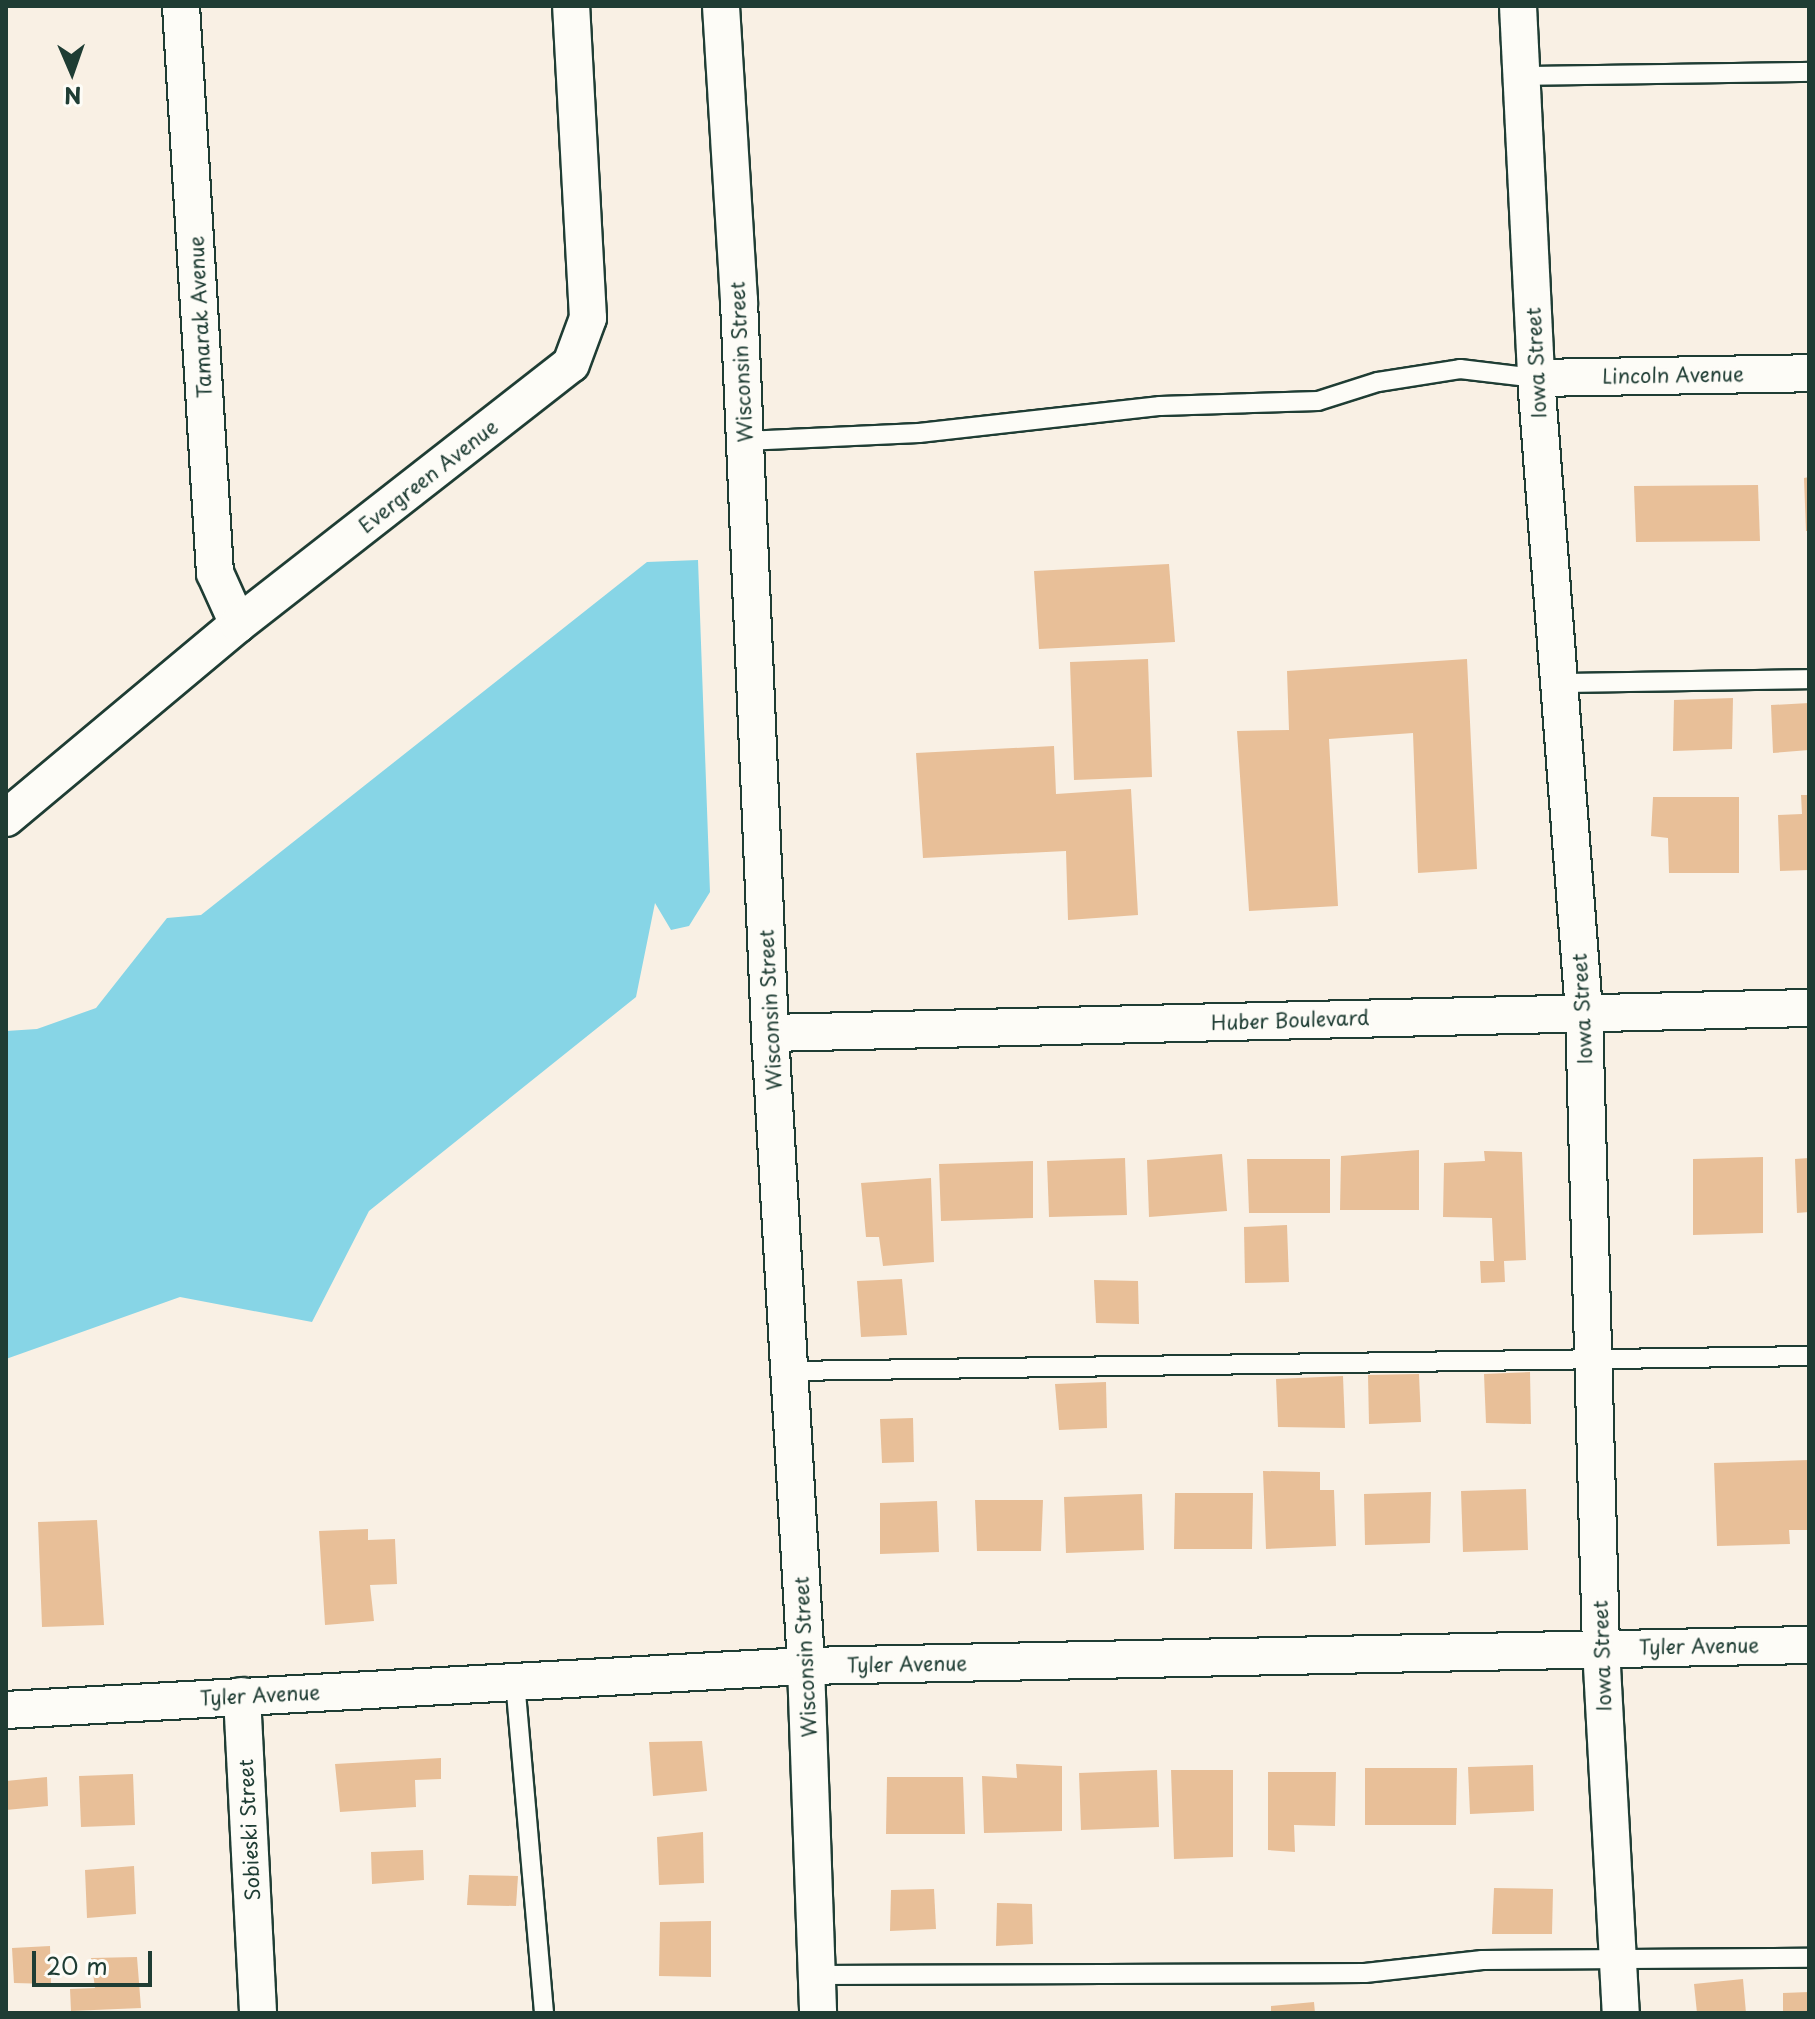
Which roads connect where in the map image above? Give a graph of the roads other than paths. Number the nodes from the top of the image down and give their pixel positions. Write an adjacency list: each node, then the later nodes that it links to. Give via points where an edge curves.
1 (181, 6): 10 (street, Tamarak Avenue, via 215,573)
2 (571, 6): 10 (street, Evergreen Avenue, via 588,318 571,364)
3 (721, 6): 9 (street, Wisconsin Street)
4 (1518, 6): 6 (street, Iowa Street)
5 (1809, 72): 6 (lane)
6 (1522, 76): 8 (street, Iowa Street)
7 (1809, 373): 8 (street, Lincoln Avenue)
8 (1536, 378): 9 (lane, via 1460,369 1378,382 1318,401 1160,406 919,433); 12 (street, Iowa Street)
9 (745, 441): 16 (street, Wisconsin Street)
10 (238, 624): 13 (street, Evergreen Avenue)
11 (1809, 679): 12 (lane)
12 (1559, 683): 15 (street, Iowa Street)
13 (6, 818)
14 (1809, 1008): 15 (street, Huber Boulevard)
15 (1584, 1012): 16 (street, Huber Boulevard); 18 (street, Iowa Street)
16 (770, 1033): 19 (street, Wisconsin Street)
17 (1809, 1356): 18 (lane)
18 (1593, 1361): 19 (lane); 21 (street, Iowa Street)
19 (789, 1371): 22 (street, Wisconsin Street)
20 (1809, 1645): 21 (street, Tyler Avenue)
21 (1601, 1648): 22 (street, Tyler Avenue); 27 (street, Iowa Street)
22 (806, 1666): 23 (street, Tyler Avenue); 28 (street, Wisconsin Street)
23 (515, 1681): 24 (street, Tyler Avenue); 30 (lane)
24 (242, 1696): 25 (street, Tyler Avenue); 29 (street, Sobieski Street)
25 (6, 1710)
26 (1809, 1958): 27 (lane)
27 (1618, 1961): 28 (lane, via 1482,1960 1365,1973); 32 (street, Iowa Street)
28 (817, 1975): 31 (street, Wisconsin Street)
29 (258, 2013)
30 (544, 2013)
31 (818, 2013)
32 (1621, 2013)

